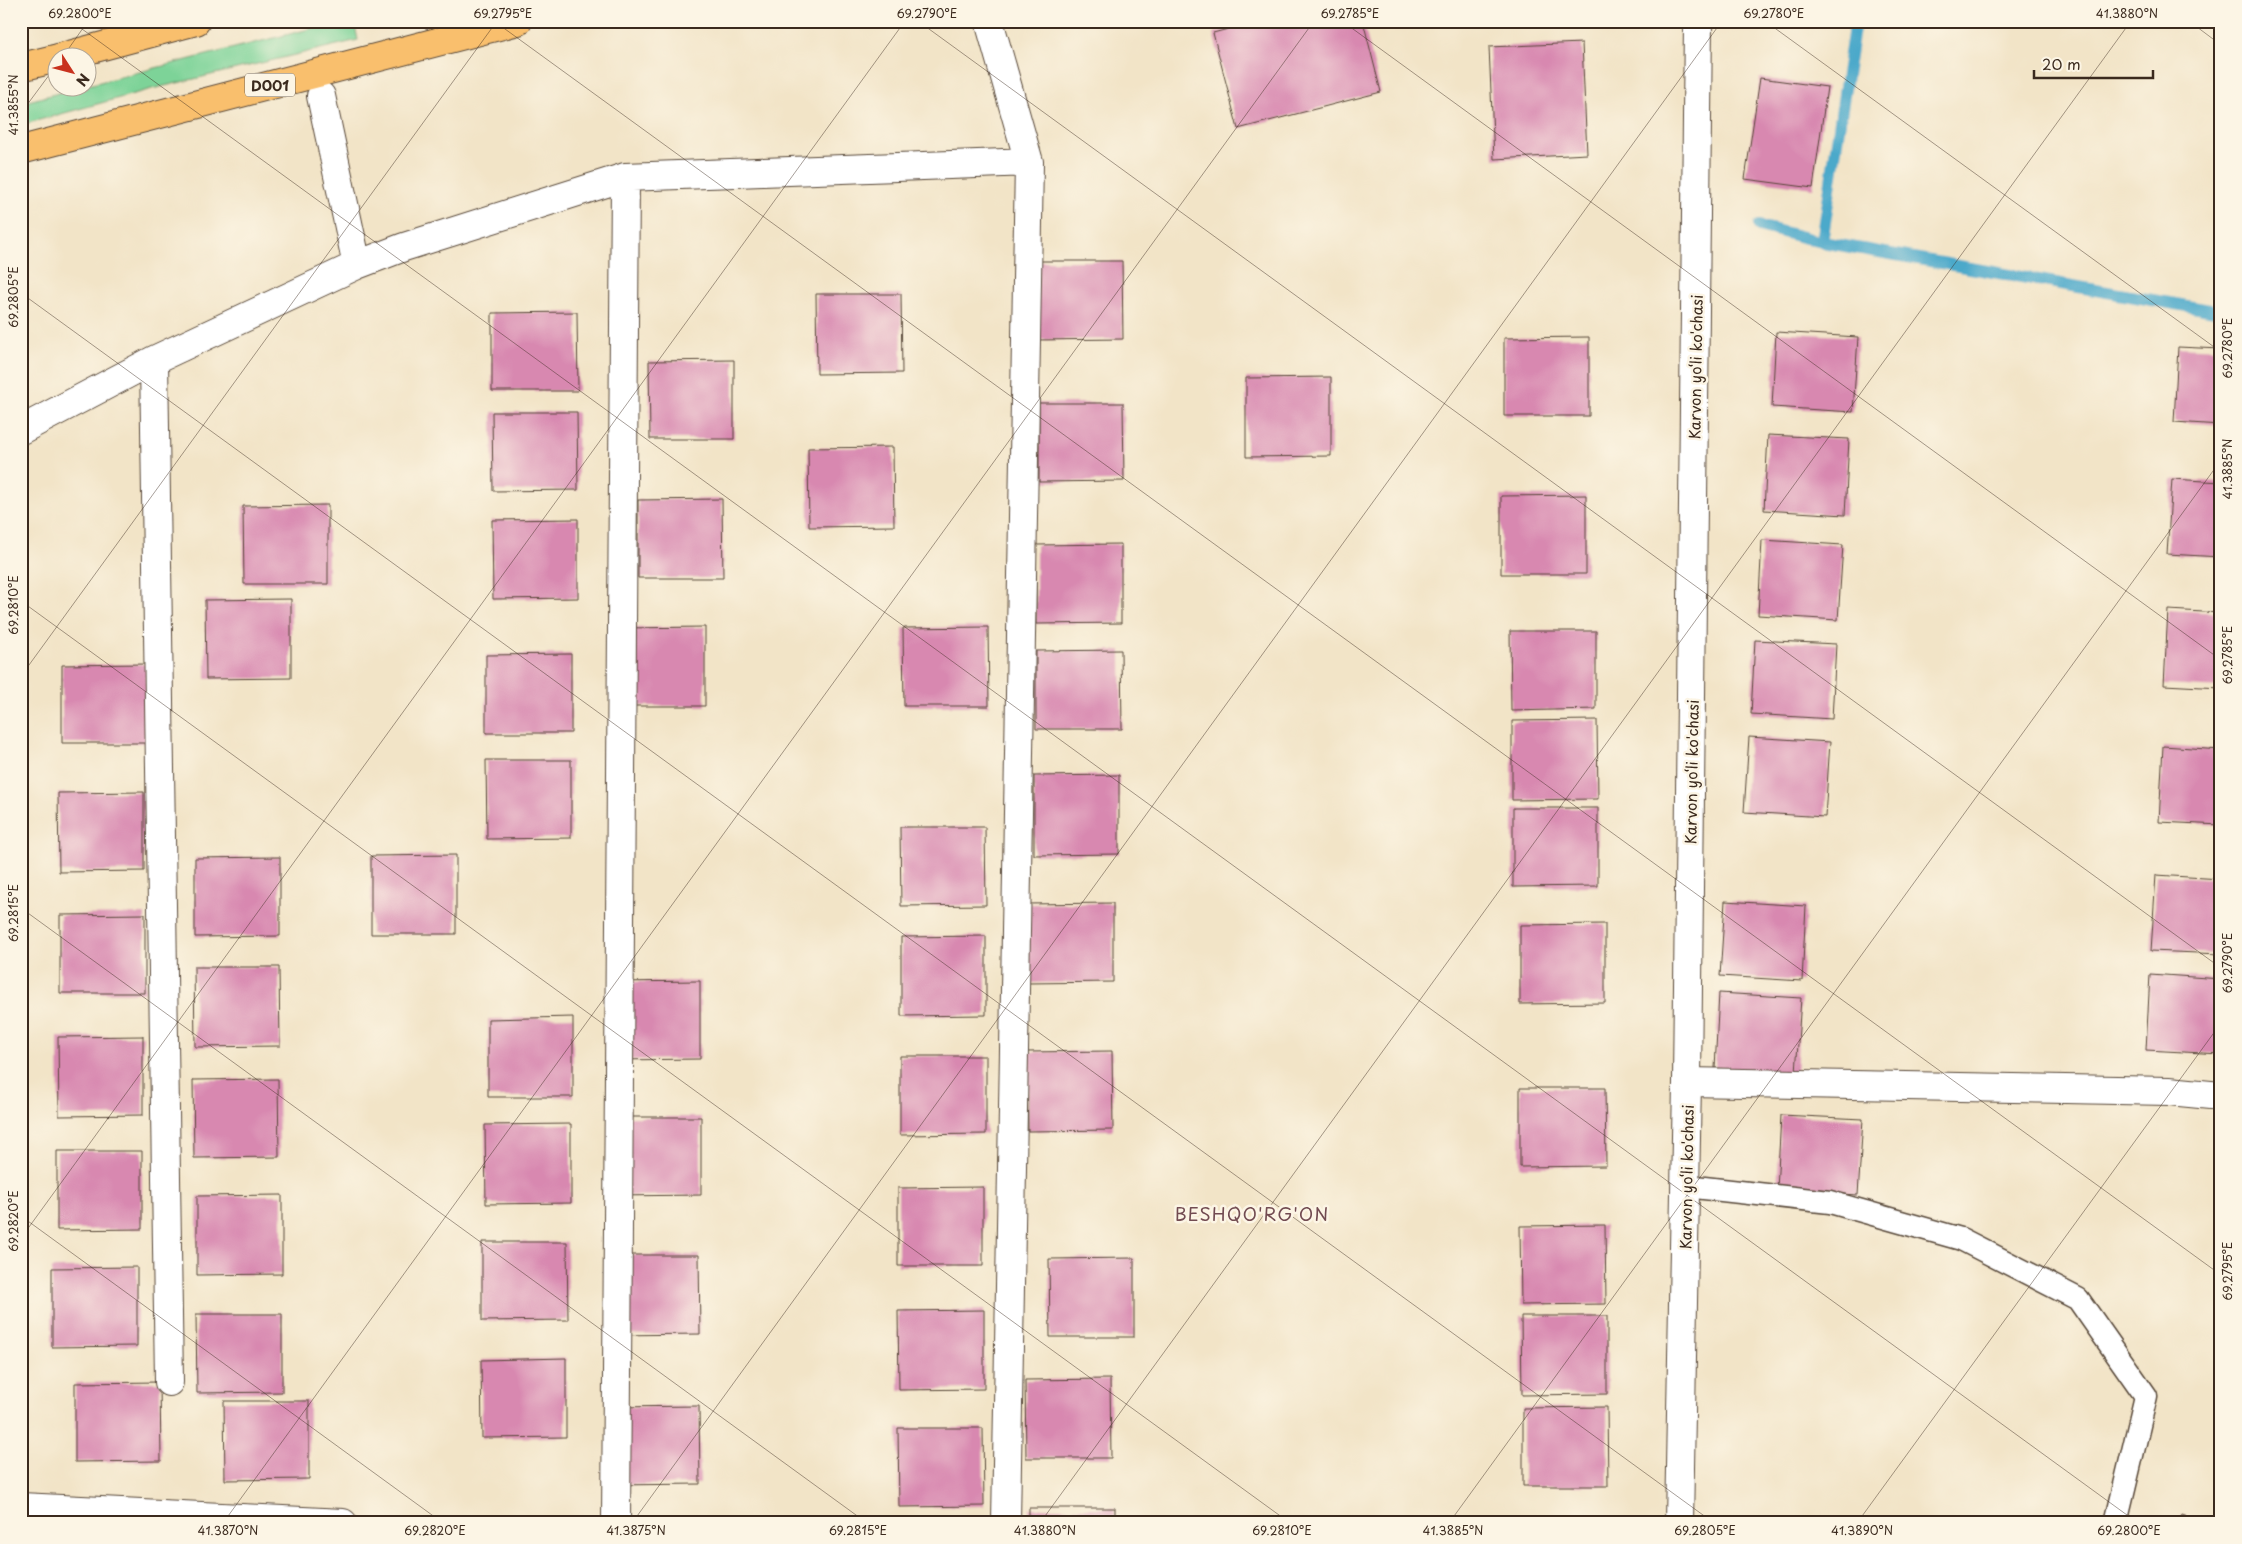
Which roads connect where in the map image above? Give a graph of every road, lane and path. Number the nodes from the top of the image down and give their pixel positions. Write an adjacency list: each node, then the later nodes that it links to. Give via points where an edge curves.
1 (196, 21): 6 (highway)
2 (518, 21): 5 (highway, D001)
3 (989, 21): 11 (street)
4 (1698, 21): 16 (street, Karvon yo‘li ko'chasi)
5 (443, 30): 10 (highway, D001)
6 (95, 48)
7 (48, 60): 8 (highway)
8 (21, 67)
9 (321, 96): 13 (street)
10 (21, 150)
11 (1029, 162): 12 (street); 23 (street)
12 (625, 177): 13 (street); 22 (street)
13 (357, 265): 14 (street)
14 (154, 360): 15 (street); 19 (street)
15 (21, 430)
16 (1688, 1082): 17 (street, via 2169,1091); 18 (street, Karvon yo‘li ko'chasi)
17 (2221, 1096)
18 (1686, 1186): 24 (street, Karvon yo‘li ko'chasi); 25 (lane, via 1830,1202 1961,1239 2078,1299 2146,1396)
19 (169, 1382)
20 (21, 1507): 21 (street)
21 (343, 1523)
22 (616, 1523)
23 (1006, 1523)
24 (1679, 1523)
25 (2116, 1523)

